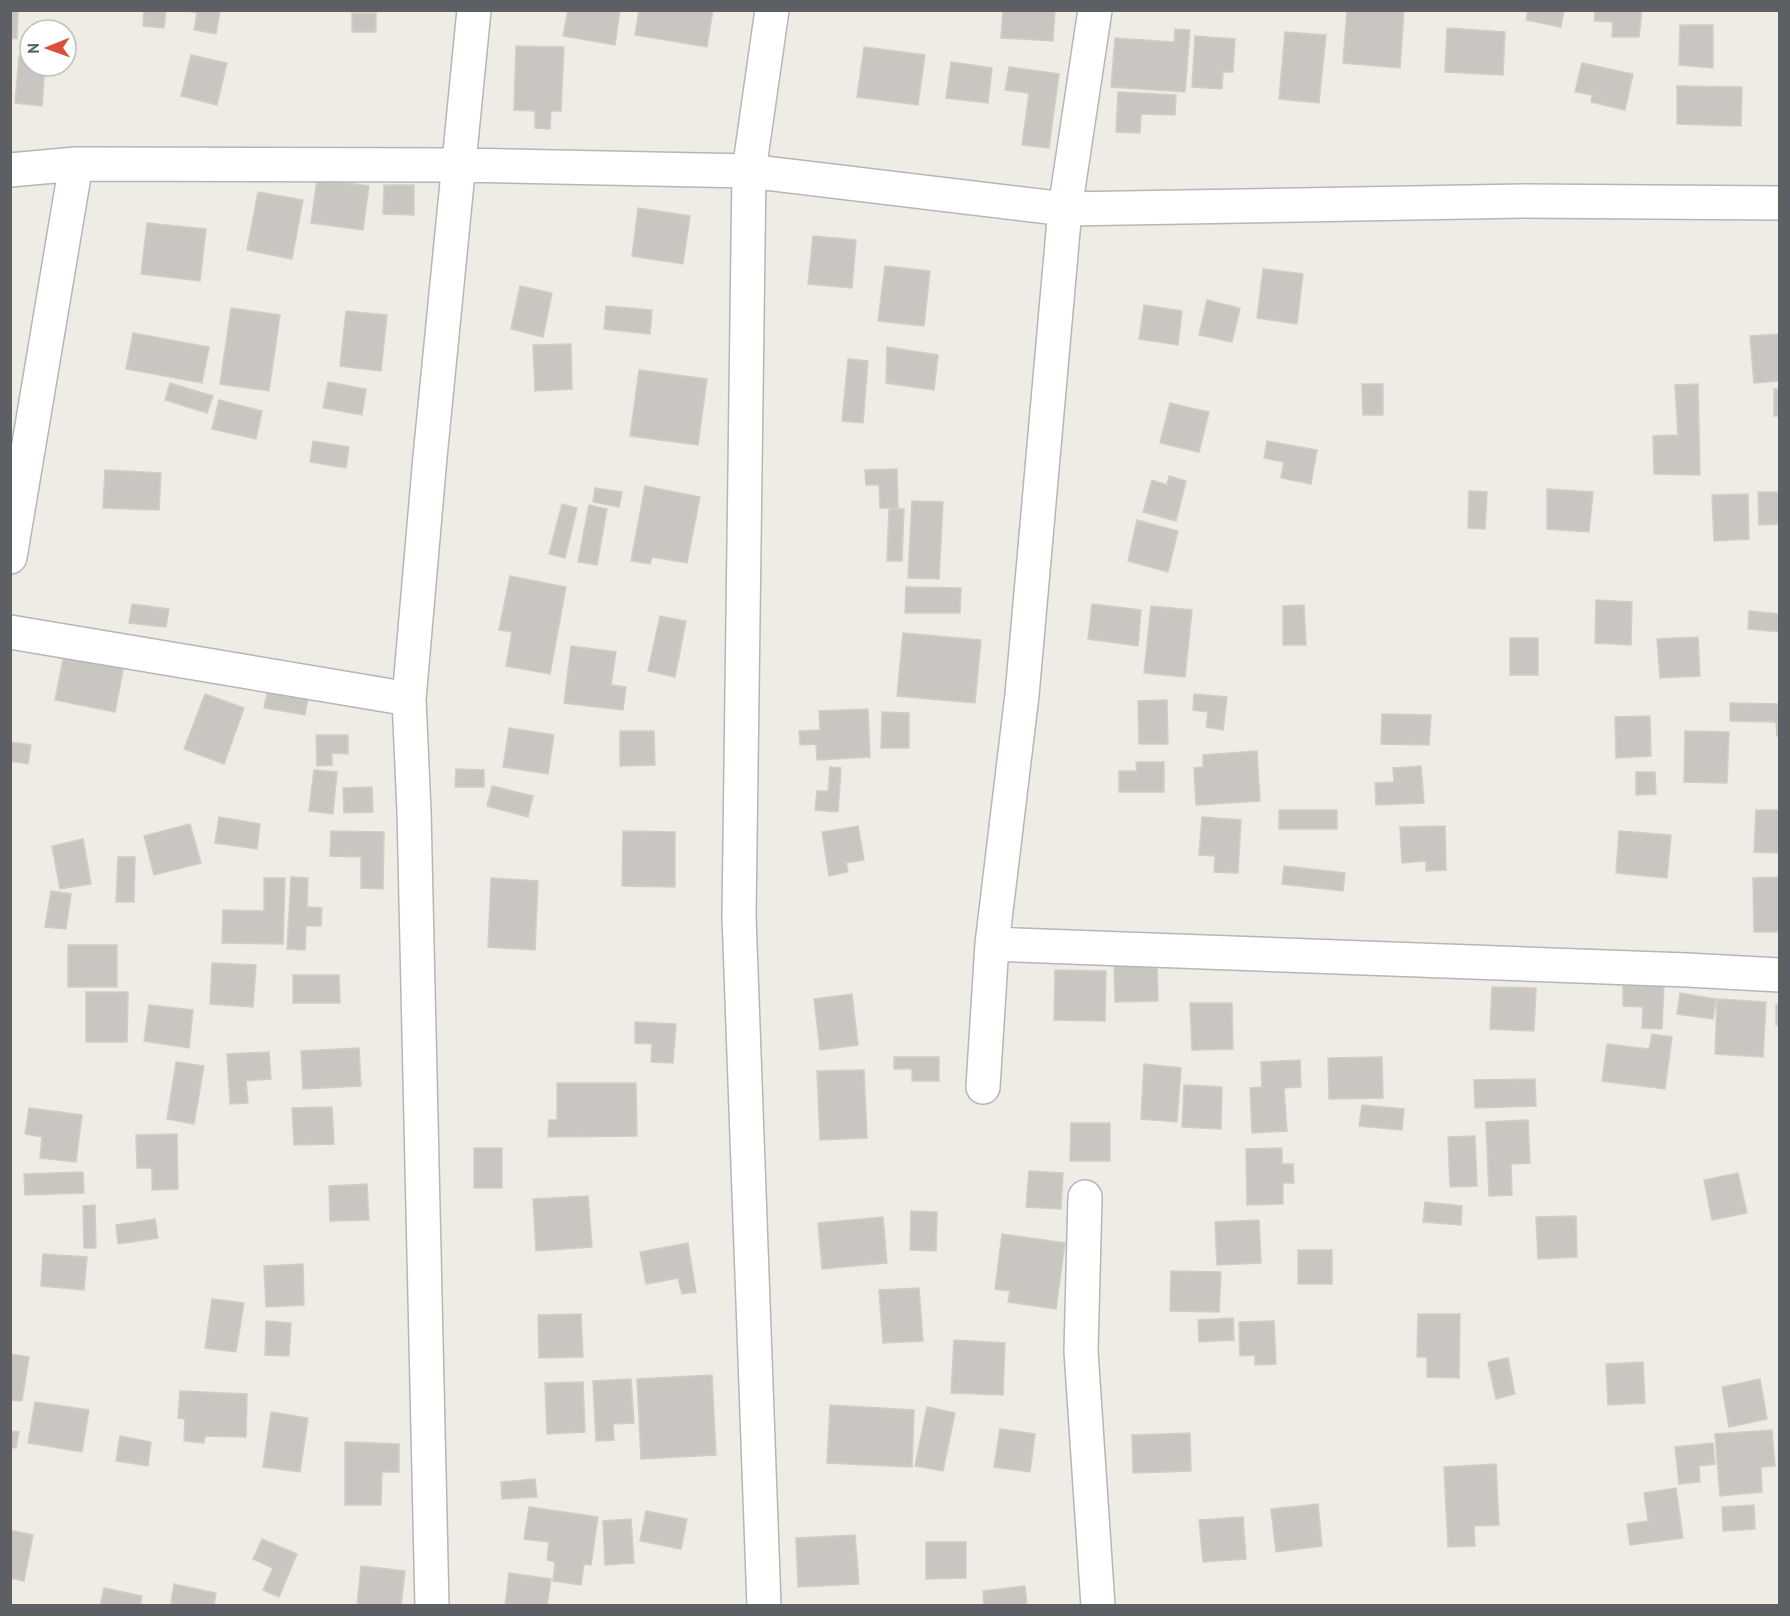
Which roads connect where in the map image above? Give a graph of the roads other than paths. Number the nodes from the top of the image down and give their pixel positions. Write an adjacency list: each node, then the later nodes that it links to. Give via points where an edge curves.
1 (474, 10): 5 (street)
2 (772, 10): 7 (street)
3 (1095, 10): 9 (street)
4 (76, 164): 5 (street); 6 (street); 10 (street)
5 (459, 165): 7 (street); 12 (street)
6 (10, 170)
7 (749, 171): 9 (street); 18 (street, via 739,916)
8 (1779, 203): 9 (street, via 1524,201)
9 (1065, 209): 13 (street, via 1022,695)
10 (10, 556)
11 (10, 632): 12 (street)
12 (409, 699): 17 (street)
13 (992, 944): 14 (street); 15 (street)
14 (1779, 975)
15 (983, 1087)
16 (1085, 1197): 19 (street, via 1081,1351)
17 (432, 1605)
18 (764, 1605)
19 (1098, 1605)

